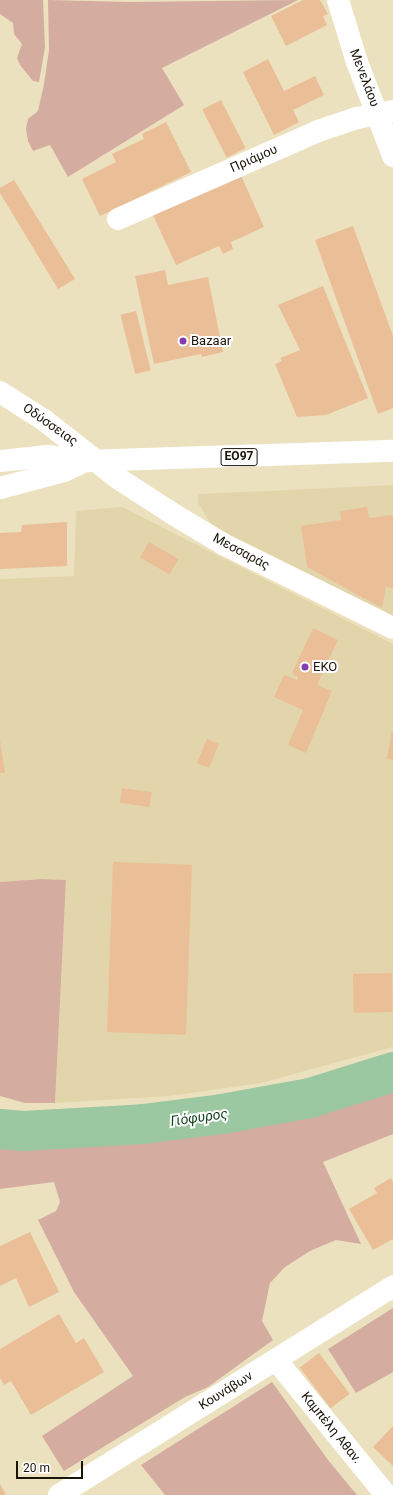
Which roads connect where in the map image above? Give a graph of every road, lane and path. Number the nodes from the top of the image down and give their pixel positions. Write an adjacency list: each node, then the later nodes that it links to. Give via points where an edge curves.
1 (338, 0): 2 (street, Μενελάου, via 352,47)
2 (385, 112): 3 (street, Μενελάου); 4 (street, Πριάμου, via 318,131)
3 (393, 156)
4 (118, 219)
5 (0, 392): 7 (street, Οδύσσειας, via 44,420)
6 (393, 451): 7 (street, ΕΟ97)
7 (91, 461): 8 (street, ΕΟ97, via 48,456); 9 (street, ΕΟ97); 10 (street, Μεσσαράς, via 225,545)
8 (0, 462)
9 (0, 488)
10 (393, 628)
11 (393, 1286): 12 (street, Κουνάβων)
12 (276, 1360): 13 (street, Κουνάβων); 14 (street, Καμπέλη Αθαν.)
13 (59, 1495)
14 (386, 1495)

